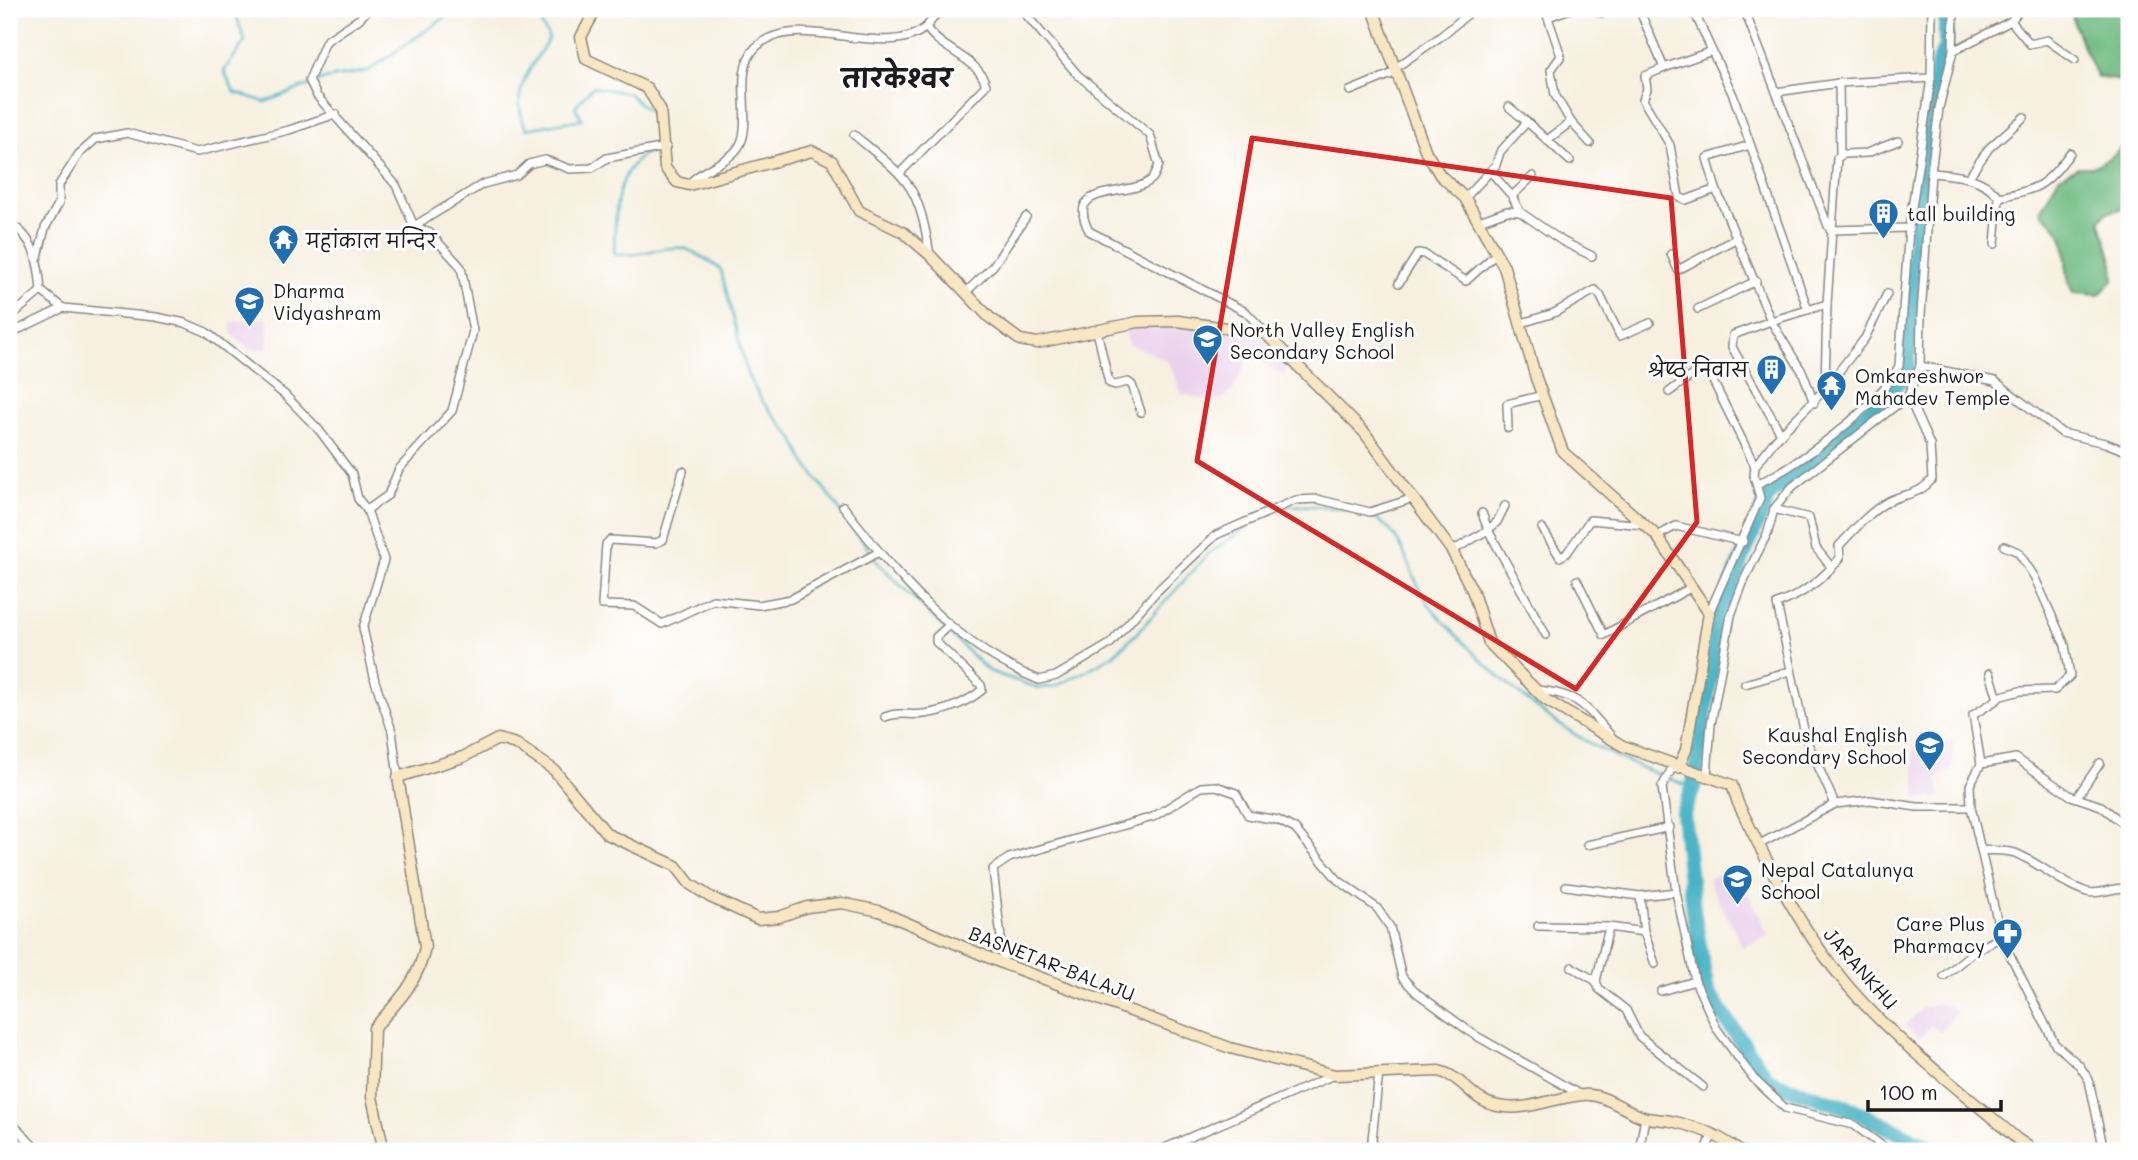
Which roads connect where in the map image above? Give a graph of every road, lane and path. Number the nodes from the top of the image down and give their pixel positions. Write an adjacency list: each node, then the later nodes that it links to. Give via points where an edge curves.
1 (369, 9): 30 (street, via 326,41 309,80 317,96)
2 (596, 9): 39 (street, via 581,37 586,59 647,88 660,109)
3 (941, 9): 19 (street)
4 (1021, 9): 82 (street, via 1078,75 1150,135 1156,149 1159,165 1152,179 1092,196 1084,206 1089,231 1247,313)
5 (1373, 9): 24 (street)
6 (1474, 9): 24 (street)
7 (1545, 9): 17 (street)
8 (1570, 9): 17 (street)
9 (1591, 9): 10 (street, via 1602,13)
10 (1615, 9)
11 (1639, 9): 23 (street)
12 (1693, 9): 20 (street)
13 (1744, 9): 28 (street)
14 (1932, 9): 25 (street)
15 (1954, 9): 21 (street)
16 (2020, 9): 18 (street)
17 (1548, 17): 33 (street, via 1562,56 1551,70 1555,95)
18 (2011, 21): 21 (street); 22 (street, via 2030,44 2047,40)
19 (926, 27): 44 (street, via 934,39 970,62 986,85); 48 (street, via 907,36 883,38 788,33 770,37 755,48 748,63 741,104 743,138 738,149 699,172)
20 (1712, 51): 23 (street); 38 (street)
21 (1953, 51): 45 (street)
22 (2075, 60)
23 (1664, 68): 49 (street, via 1645,76 1643,100 1670,145 1679,197 1686,200)
24 (1394, 71): 27 (street); 52 (street, via 1426,152 1440,175)
25 (1931, 78): 26 (street); 58 (street)
26 (1839, 83): 28 (street); 41 (street)
27 (1350, 91)
28 (1776, 93): 59 (street)
29 (1509, 107): 32 (street)
30 (336, 114): 57 (street, via 396,185); 66 (street, via 197,152 127,133 96,139 79,154 60,186 59,203 45,228)
31 (2024, 117): 47 (street, via 1989,148)
32 (1527, 122): 35 (street); 43 (street)
33 (1571, 122): 35 (street); 37 (street)
34 (854, 135): 44 (street)
35 (1548, 140): 42 (street)
36 (1898, 141): 41 (street, via 1867,153)
37 (1590, 143)
38 (1750, 145): 49 (street, via 1707,158); 75 (street)
39 (662, 149): 48 (street, via 665,168 677,182); 57 (street, via 607,158 592,168 570,169 545,160 529,164 517,175 483,184)
40 (2070, 153): 51 (street, via 2036,188)
41 (1840, 155): 59 (street)
42 (1570, 161)
43 (1490, 171): 50 (street); 52 (street)
44 (900, 173): 64 (street, via 922,208)
45 (1931, 173): 47 (street); 83 (street)
46 (1533, 176): 50 (street)
47 (1969, 177): 51 (street)
48 (689, 185): 64 (street, via 812,151 832,161 859,211 902,232)
49 (1716, 190): 60 (street)
50 (1512, 196): 53 (street)
51 (1999, 197): 61 (street)
52 (1465, 198): 55 (street)
53 (1520, 212): 55 (street, via 1507,211); 65 (street)
54 (1026, 216): 70 (street, via 993,266)
55 (1479, 221): 62 (street)
56 (9, 223): 66 (street, via 20,229)
57 (414, 226): 100 (street, via 429,233 461,267 473,331 452,411 399,469 388,495)
58 (1909, 228): 59 (street); 95 (street, via 1899,366 1891,383 1786,471)
59 (1830, 230): 72 (street)
60 (1737, 238): 63 (street, via 1678,270); 67 (street)
61 (1995, 244)
62 (1497, 253): 68 (street, via 1464,281 1418,253); 78 (street)
63 (1671, 254)
64 (930, 255): 70 (street)
65 (1592, 256)
66 (38, 257): 69 (street)
67 (1756, 281): 74 (street); 77 (street)
68 (1399, 282)
69 (41, 291): 73 (street); 76 (street)
70 (965, 293): 80 (street, via 1020,340 1037,343)
71 (1887, 294): 84 (street, via 1865,338)
72 (1827, 304): 75 (street); 84 (street)
73 (63, 308): 81 (street); 100 (street, via 156,317 206,332 285,395 319,430 352,474 358,499)
74 (1698, 309)
75 (1808, 310): 77 (street)
76 (9, 318)
77 (1770, 321): 88 (street, via 1803,373); 91 (street, via 1733,335 1731,341)
78 (1522, 323): 79 (street, via 1554,313 1595,290 1620,336); 86 (street)
79 (1650, 323)
80 (1097, 331): 82 (street, via 1138,322 1178,321); 89 (street, via 1109,383 1132,385)
81 (9, 334)
82 (1266, 334): 96 (street, JARANKHU, via 1364,432)
83 (1920, 366): 87 (street); 92 (street, via 1995,381 2062,433)
84 (1825, 389): 88 (street)
85 (1669, 392): 93 (street, via 1695,373 1708,371)
86 (1543, 395): 90 (street, via 1507,404); 102 (street, via 1563,452)
87 (1908, 396): 99 (street, via 1792,487); 110 (street, via 1930,445 1932,479 1912,496 1889,501 1858,525 1839,546 1840,558)
88 (1814, 403): 91 (street)
89 (1141, 412)
90 (1508, 428)
91 (1781, 434): 93 (street)
92 (2129, 452)
93 (1755, 466): 95 (street)
94 (683, 471): 109 (street, via 663,540 610,540 606,544 601,605 635,606 662,624 713,600 759,605 791,599)
95 (1757, 484): 106 (street, via 1760,498)
96 (1414, 498): 108 (street, JARANKHU); 114 (street, via 1370,512 1317,499 1296,500 1216,536 1156,592 1110,644 1048,679 1023,674)
97 (844, 506): 109 (street)
98 (1505, 506): 104 (street)
99 (1774, 509): 110 (street, via 1809,518 1815,548); 124 (street, via 1731,615 1711,724)
100 (367, 510): 125 (street, via 384,560 363,628 392,731)
101 (1482, 513): 104 (street)
102 (1644, 525): 103 (street, via 1590,520 1560,557); 105 (street)
103 (1542, 528)
104 (1488, 530): 108 (street); 115 (street)
105 (1657, 536): 106 (street, via 1676,526); 112 (street)
106 (1743, 542): 113 (street)
107 (2004, 546): 119 (street, via 2018,552 2034,576 2066,645 2070,676 2055,690 2010,692)
108 (1452, 551): 123 (street, JARANKHU, via 1473,592 1489,643 1546,700 1618,743)
109 (879, 552): 114 (street)
110 (1832, 568): 116 (street, via 1795,598 1777,604)
111 (1577, 580): 112 (street, via 1604,635)
112 (1692, 587): 113 (street)
113 (1709, 613): 123 (street, via 1686,750)
114 (948, 626): 120 (street, via 936,637 938,645 982,690 965,703 924,714 898,712)
115 (1546, 635)
116 (1790, 671): 118 (street); 127 (street, via 1806,739)
117 (1990, 673): 119 (street)
118 (1745, 684)
119 (1998, 697): 122 (street, via 1973,715)
120 (885, 717)
121 (2100, 763): 126 (street)
122 (1980, 764): 126 (street, via 2015,758); 128 (street, via 1969,785)
123 (1674, 769): 124 (street, JARANKHU); 129 (street, via 1662,787)
124 (1707, 775): 132 (street, JARANKHU, via 1732,785)
125 (398, 777): 142 (street, BASNETAR-BALAJU, via 463,757 498,740 516,744 554,770 607,834 676,866 690,884 733,909 758,919 831,905 867,908); 157 (street, via 425,947 422,965 404,996 374,1028 372,1097)
126 (2077, 797): 130 (street, via 2101,806)
127 (1835, 804): 128 (street, via 1870,800 1917,807); 132 (street)
128 (1971, 807): 133 (street)
129 (1670, 827): 131 (street); 136 (street)
130 (2129, 828)
131 (1587, 845)
132 (1758, 845): 164 (street, JARANKHU, via 1796,917 1869,1009)
133 (1982, 850): 135 (street, via 2014,853 2091,893); 141 (street)
134 (1566, 886): 137 (street)
135 (2129, 889)
136 (1676, 892): 137 (street); 147 (street)
137 (1640, 896): 140 (street)
138 (1538, 926): 139 (street)
139 (1609, 927): 140 (street); 146 (street)
140 (1644, 932): 143 (street)
141 (2001, 937): 145 (street); 165 (street, via 2055,1044 2089,1080)
142 (1004, 964): 150 (street, BASNETAR-BALAJU, via 1230,1048); 152 (street, via 993,869 1009,859 1153,817 1201,787 1216,786 1236,793 1248,815 1278,820 1295,829 1338,880 1377,908 1390,927 1402,977 1417,993 1472,1034)
143 (1655, 964)
144 (1572, 967): 146 (street)
145 (1944, 976)
146 (1596, 981): 151 (street, via 1626,1010 1639,1036)
147 (1695, 981): 148 (street); 163 (street, via 1717,1029 1754,1079 1785,1108 1854,1125)
148 (1661, 991)
149 (1379, 1072): 150 (street, BASNETAR-BALAJU); 152 (street, BASNETAR-BALAJU, via 1455,1075 1474,1096 1495,1105 1522,1108); 159 (street, via 1372,1140)
150 (1335, 1075): 158 (street)
151 (1703, 1087)
152 (1581, 1095): 153 (street, BASNETAR-BALAJU, via 1595,1095)
153 (1645, 1118): 155 (street, BASNETAR-BALAJU, via 1675,1122); 160 (street)
154 (9, 1120): 156 (street)
155 (1712, 1135): 161 (street); 162 (street, BASNETAR-BALAJU)
156 (38, 1151)
157 (384, 1151)
158 (1158, 1151)
159 (1376, 1151)
160 (1639, 1151)
161 (1706, 1151)
162 (1739, 1151)
163 (1889, 1151)
164 (2035, 1151)
165 (2104, 1151)

